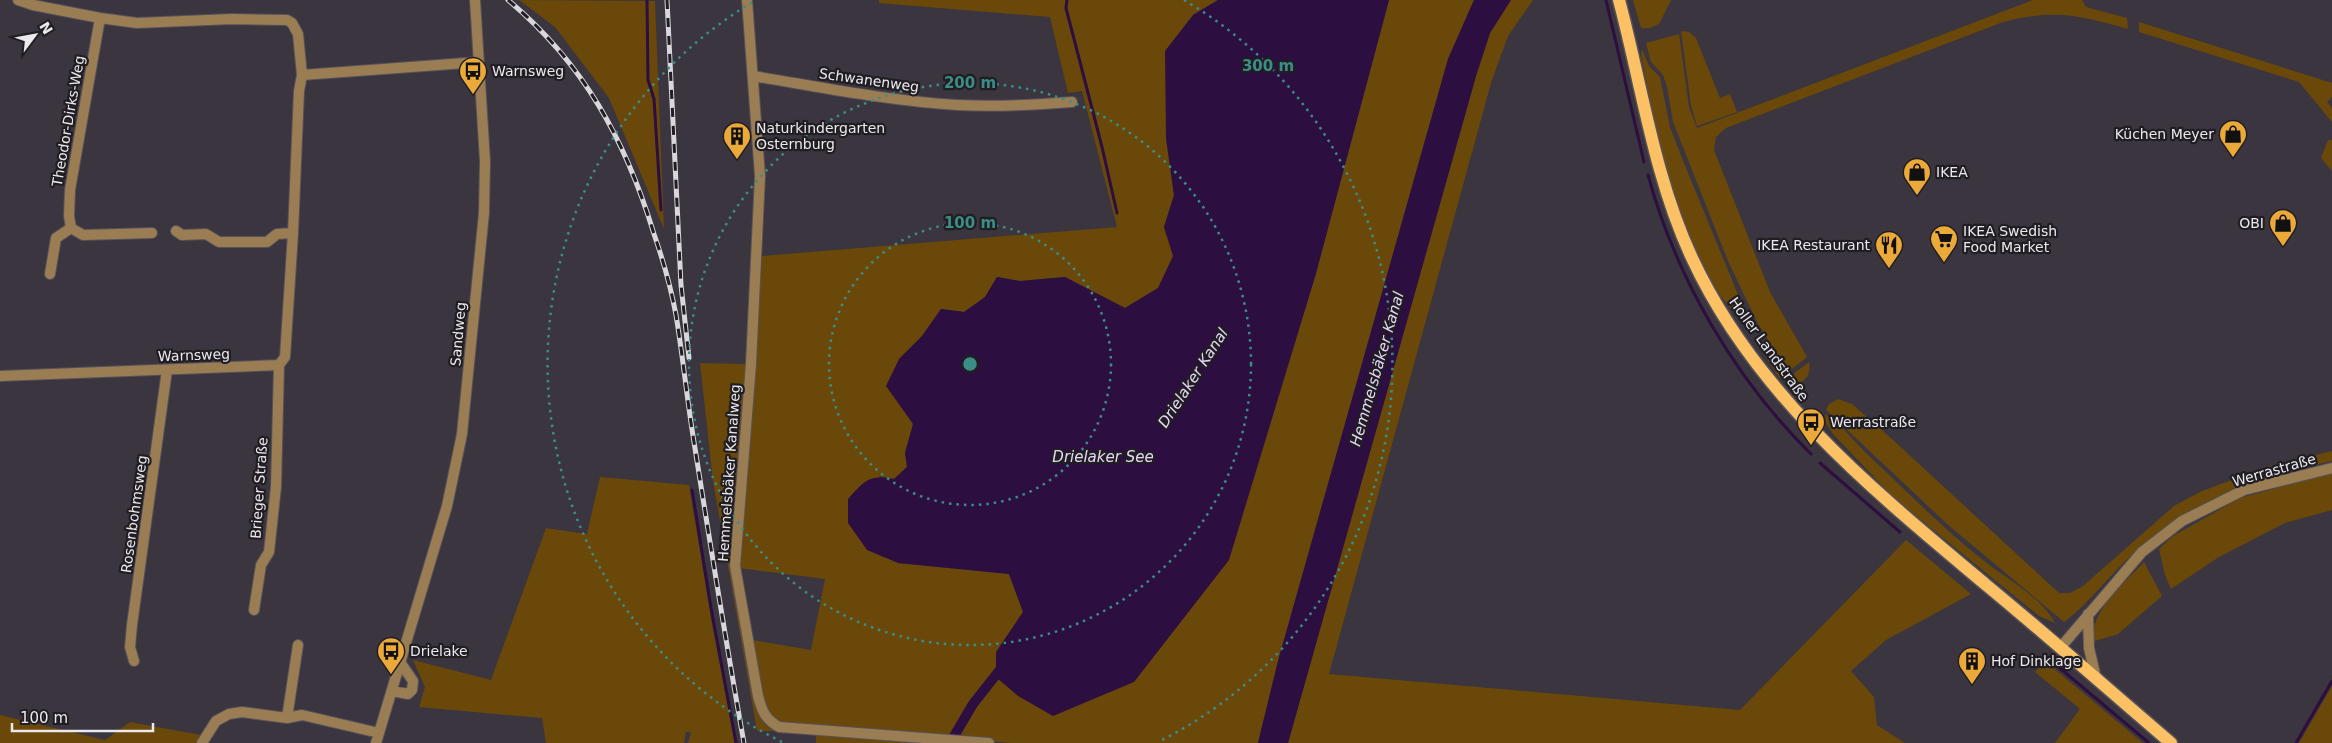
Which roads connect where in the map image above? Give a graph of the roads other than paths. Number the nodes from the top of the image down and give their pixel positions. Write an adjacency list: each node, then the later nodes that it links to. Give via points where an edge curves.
1 (18, 0): 5 (street)
2 (476, 0): 6 (street, Sandweg)
3 (747, 0): 8 (street, Hemmelsbäker Kanalweg)
4 (1618, 0): 22 (main road, Holler Landstraße, via 1652,145 1669,200 1701,277 1734,331 1773,386 1822,439 1881,496)
5 (100, 18): 7 (street, via 137,23 286,20 292,22 298,34); 10 (street, Theodor-Dirks-Weg, via 70,190 68,216)
6 (479, 62): 7 (street); 24 (street, Sandweg, via 485,161 484,213 462,434 447,506)
7 (302, 75): 13 (street)
8 (753, 76): 9 (street, Schwanenweg, via 872,96 956,105); 30 (street, Hemmelsbäker Kanalweg, via 760,176 748,410 735,556 763,714 779,727)
9 (1072, 102)
10 (71, 228): 12 (street, via 83,235); 14 (street, via 56,238)
11 (176, 231): 13 (street, via 182,235 206,234 219,242 267,242 277,234)
12 (152, 233)
13 (293, 233): 15 (street, via 285,357)
14 (50, 274)
15 (279, 365): 16 (street, Warnsweg); 19 (street, Brieger Straße, via 276,487 268,552 261,565)
16 (167, 370): 17 (street, Warnsweg); 23 (street, Rosenbohmsweg, via 132,625 130,647)
17 (0, 376)
18 (2332, 468): 20 (street, Werrastraße, via 2244,490 2182,521 2142,552)
19 (254, 610)
20 (2088, 614): 22 (street, Werrastraße); 25 (street, via 2089,648)
21 (298, 645): 27 (street)
22 (2060, 648): 25 (main road, Holler Landstraße)
23 (134, 661)
24 (400, 662): 26 (street, Sandweg); 26 (street, via 413,681 412,690 408,694)
25 (2096, 678): 31 (main road, Holler Landstraße)
26 (392, 691): 28 (street, Sandweg)
27 (287, 718): 28 (street, via 302,715); 29 (street, via 247,712 229,714 216,721)
28 (378, 738)
29 (202, 743)
30 (989, 743)
31 (2171, 743)

